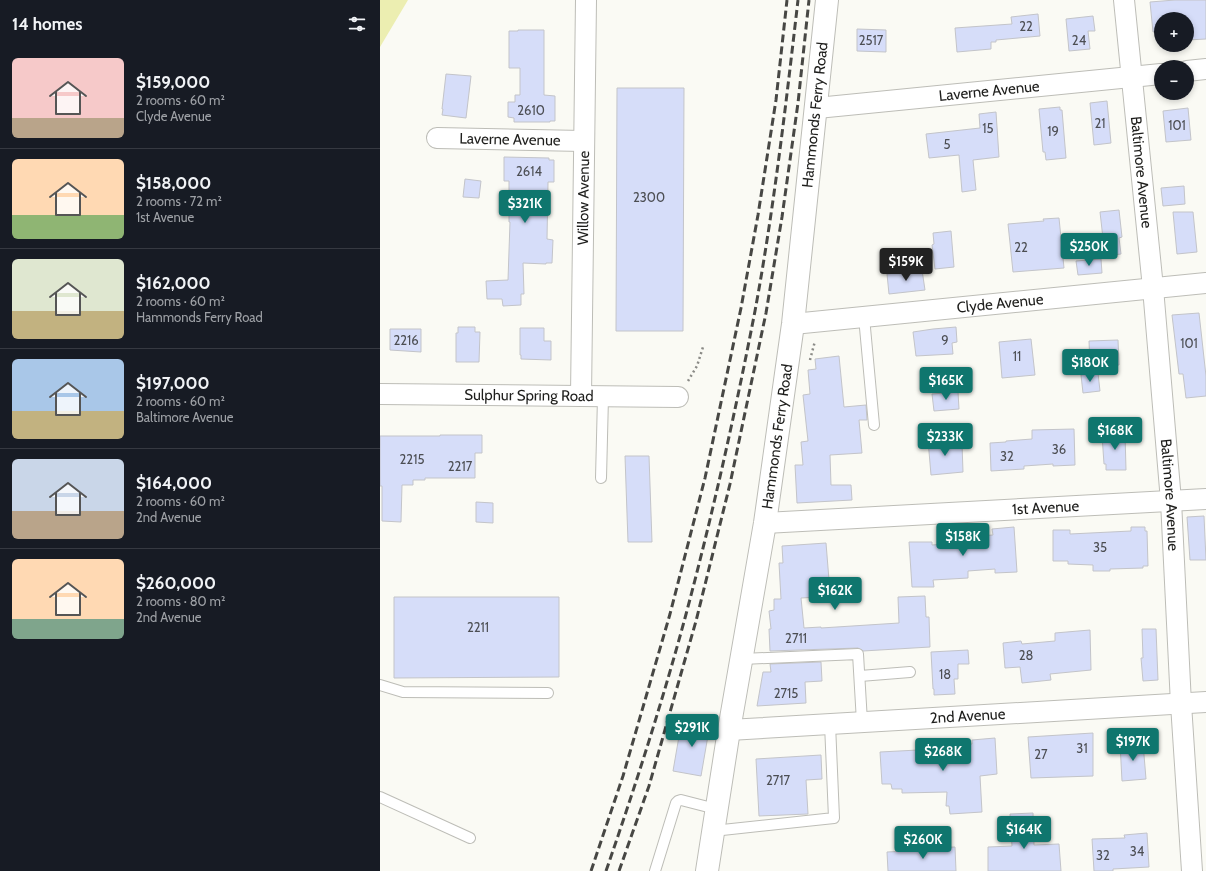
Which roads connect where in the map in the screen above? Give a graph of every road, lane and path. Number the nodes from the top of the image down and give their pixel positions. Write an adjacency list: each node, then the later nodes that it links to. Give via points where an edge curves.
1 (586, 0): 10 (street, Willow Avenue)
2 (827, 0): 8 (street, Hammonds Ferry Road)
3 (1124, 0): 7 (street, Baltimore Avenue)
4 (1206, 69): 5 (street)
5 (1194, 70)
6 (1154, 75): 7 (street, Laverne Avenue)
7 (1132, 77): 8 (street, Laverne Avenue); 12 (street, Baltimore Avenue)
8 (817, 108): 14 (street, Hammonds Ferry Road)
9 (437, 138): 10 (street, Laverne Avenue)
10 (584, 141): 20 (street, Willow Avenue)
11 (1206, 283): 12 (street, Clyde Avenue)
12 (1153, 288): 13 (street, Clyde Avenue); 26 (street, Baltimore Avenue)
13 (864, 317): 14 (street, Clyde Avenue); 23 (lane)
14 (793, 324): 27 (street, Hammonds Ferry Road)
15 (815, 343): 17 (path)
16 (703, 347): 18 (path)
17 (810, 360)
18 (697, 366)
19 (380, 394): 20 (street, Sulphur Spring Road)
20 (581, 396): 21 (street, Sulphur Spring Road)
21 (603, 396): 22 (street, Sulphur Spring Road); 24 (lane)
22 (678, 397)
23 (874, 425)
24 (601, 478)
25 (1206, 499): 26 (street, 1st Avenue)
26 (1171, 501): 27 (street, 1st Avenue); 34 (street, Baltimore Avenue)
27 (765, 523): 28 (street, Hammonds Ferry Road)
28 (742, 659): 30 (lane, via 858,654); 37 (street, Hammonds Ferry Road)
29 (910, 672): 30 (lane)
30 (860, 676): 35 (lane)
31 (380, 685): 32 (lane, via 403,692)
32 (548, 692)
33 (1206, 702): 34 (street, 2nd Avenue)
34 (1181, 704): 35 (street, 2nd Avenue); 44 (street, Baltimore Avenue)
35 (862, 722): 36 (street, 2nd Avenue)
36 (830, 724): 37 (street, 2nd Avenue); 40 (lane, via 834,818)
37 (729, 730): 39 (street, Hammonds Ferry Road)
38 (380, 797): 41 (lane)
39 (716, 809): 40 (street, Hammonds Ferry Road); 42 (lane, via 681,800 676,803)
40 (713, 831): 43 (street, Hammonds Ferry Road)
41 (470, 838)
42 (655, 871)
43 (707, 871)
44 (1192, 871)

